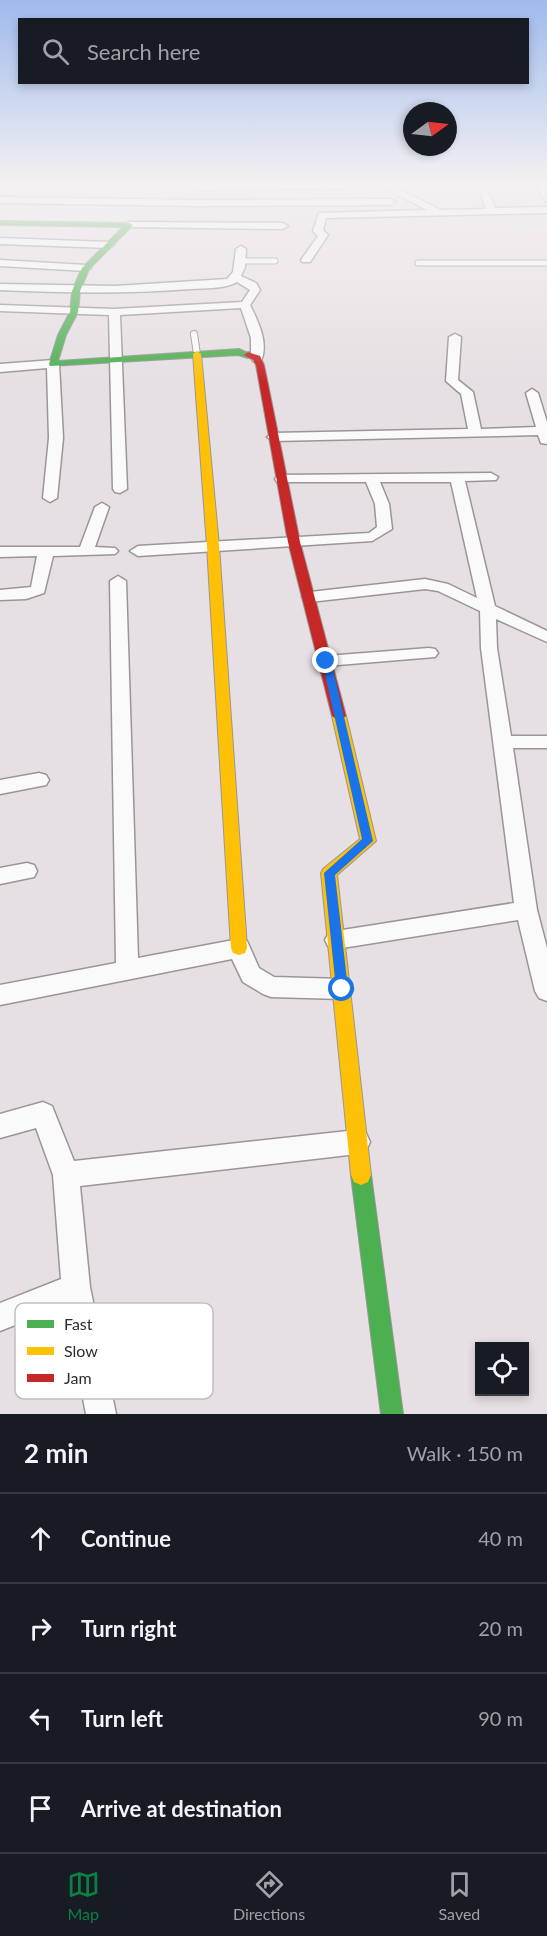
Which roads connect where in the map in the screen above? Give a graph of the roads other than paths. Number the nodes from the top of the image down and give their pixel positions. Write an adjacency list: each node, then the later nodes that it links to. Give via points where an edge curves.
1 (104, 251): 9 (street)
2 (312, 251): 4 (street)
3 (240, 255): 5 (lane); 10 (street)
4 (306, 260)
5 (275, 261)
6 (0, 263): 9 (street)
7 (418, 263): 8 (lane)
8 (547, 263)
9 (86, 268): 12 (street)
10 (236, 278): 12 (street, via 219,283); 13 (street, via 255,290)
11 (0, 287): 12 (street)
12 (76, 291): 15 (street)
13 (246, 305): 16 (street); 20 (street)
14 (0, 308): 15 (street)
15 (74, 312): 16 (street); 22 (street)
16 (114, 312): 21 (street)
17 (194, 334): 19 (lane)
18 (455, 337): 25 (street, via 452,381 467,392)
19 (197, 354): 20 (street, via 239,352); 21 (street); 36 (street)
20 (257, 358): 27 (street)
21 (117, 359): 22 (street); 32 (street)
22 (53, 364): 23 (street); 33 (street, via 56,438)
23 (0, 368)
24 (532, 393): 26 (street)
25 (475, 432): 26 (street); 27 (street)
26 (546, 435)
27 (274, 437): 31 (street)
28 (491, 477): 30 (street)
29 (371, 478): 30 (street); 31 (street); 35 (street, via 382,504 385,529 372,537)
30 (457, 478): 45 (street)
31 (282, 479): 35 (street)
32 (120, 489)
33 (50, 498)
34 (102, 507): 37 (street)
35 (294, 542): 36 (street); 44 (street)
36 (213, 546): 39 (street); 57 (street)
37 (86, 551): 38 (street); 41 (street)
38 (110, 551)
39 (138, 551)
40 (0, 552): 41 (street)
41 (46, 552): 43 (street, via 38,590)
42 (118, 581): 58 (street)
43 (0, 595)
44 (310, 597): 45 (street, via 425,584 442,587); 48 (street)
45 (488, 609): 46 (street); 49 (street, via 489,648)
46 (547, 637)
47 (429, 653): 48 (street)
48 (326, 661): 56 (street, via 368,841 329,873)
49 (502, 742): 50 (street); 55 (street)
50 (547, 742)
51 (39, 780): 52 (street)
52 (0, 787)
53 (27, 871): 54 (street)
54 (0, 876)
55 (526, 910): 56 (street); 60 (street)
56 (336, 940): 59 (street)
57 (239, 948): 58 (street); 59 (street, via 251,975 271,987)
58 (127, 969): 61 (street)
59 (342, 989): 63 (street)
60 (547, 991)
61 (0, 995)
62 (0, 1126): 64 (street, via 43,1113)
63 (357, 1142): 64 (street); 72 (street)
64 (66, 1175): 65 (street)
65 (76, 1287): 66 (street); 67 (street)
66 (35, 1303)
67 (79, 1303)
68 (15, 1311): 69 (street)
69 (0, 1317)
70 (98, 1399): 71 (street)
71 (101, 1414)
72 (392, 1414)

